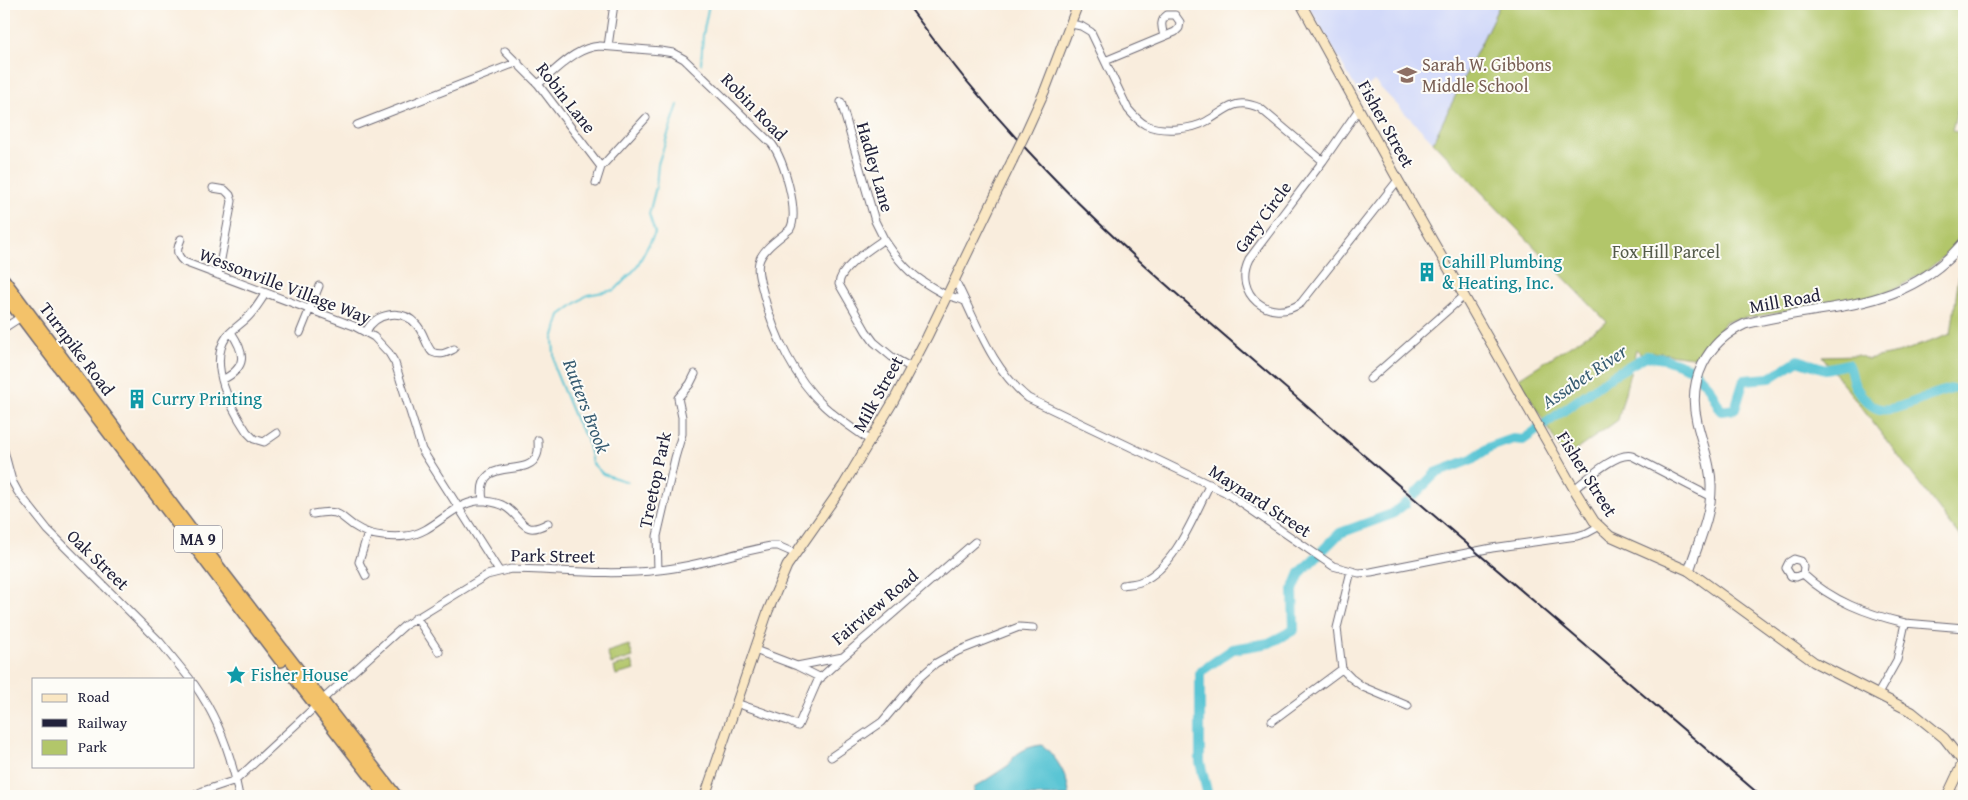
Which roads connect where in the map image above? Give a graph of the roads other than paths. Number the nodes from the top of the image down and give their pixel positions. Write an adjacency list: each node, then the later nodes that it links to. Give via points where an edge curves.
1 (614, 4): 6 (street)
2 (1078, 4): 4 (main road, Milk Street)
3 (1301, 4): 12 (main road, Fisher Street)
4 (1071, 24): 8 (street, via 1090,32); 25 (main road, Milk Street, bridge, via 1045,90)
5 (1164, 36): 8 (street)
6 (608, 46): 10 (street, Robin Road, via 588,47 577,52); 45 (street, Robin Road, via 673,53 684,59 779,154 794,214 790,229 764,252 758,262 772,324 782,346 816,397 833,414)
7 (504, 51): 9 (street, Robin Lane)
8 (1105, 61): 15 (street, via 1128,109 1146,125 1194,126 1237,103 1249,103 1260,108)
9 (518, 62): 10 (street, Robin Lane); 14 (street)
10 (538, 84): 16 (street, Robin Lane)
11 (841, 102): 21 (street, Hadley Lane, via 875,221)
12 (1359, 109): 15 (street, Gary Circle); 17 (main road, Fisher Street)
13 (646, 118): 16 (street)
14 (357, 125)
15 (1323, 161): 17 (street, Gary Circle, via 1247,263 1247,288 1253,299 1266,308 1285,310 1303,301)
16 (601, 167): 18 (street)
17 (1398, 180): 30 (main road, Fisher Street)
18 (596, 183)
19 (213, 188): 23 (street, via 228,191 232,201)
20 (181, 239): 23 (street, Wessonville Village Way, via 176,250 180,259)
21 (884, 239): 29 (street, Hadley Lane, via 905,268); 39 (street, via 846,269 839,284 874,342)
22 (1964, 242): 49 (street, Mill Road, via 1929,274 1889,295 1845,307 1761,320 1737,328 1717,343 1702,363 1694,396 1696,421 1710,470)
23 (218, 276): 27 (street, Wessonville Village Way)
24 (4, 280): 78 (highway, Turnpike Road / MA 9)
25 (955, 280): 29 (main road, Milk Street); 31 (street, Maynard Street)
26 (319, 286): 32 (street)
27 (266, 293): 32 (street, Wessonville Village Way); 35 (street, via 251,314)
28 (4, 294): 33 (highway, Turnpike Road / MA 9)
29 (947, 296): 31 (street); 39 (main road, Milk Street)
30 (1464, 296): 41 (street); 48 (main road, Fisher Street)
31 (966, 302): 47 (street, Maynard Street, via 995,362 1028,398)
32 (310, 308): 36 (street, Wessonville Village Way); 37 (street)
33 (21, 317): 34 (street); 78 (highway, Turnpike Road / MA 9, via 180,529)
34 (4, 328)
35 (231, 332): 42 (street, via 219,354); 42 (street, via 242,349 241,361 237,372)
36 (366, 332): 38 (street, via 374,321 394,314 404,316 418,326 432,352 438,355); 51 (street, Wessonville Village Way, via 382,345 395,363 422,450)
37 (300, 333)
38 (454, 349)
39 (912, 368): 45 (main road, Milk Street)
40 (695, 374): 59 (street, Treetop Park, via 678,398 682,434 658,536)
41 (1370, 379)
42 (222, 380): 43 (street, via 242,425 254,439 264,442)
43 (277, 433)
44 (538, 440): 50 (street, via 537,456 531,463 489,474 482,485)
45 (871, 441): 57 (main road, Milk Street)
46 (4, 451): 74 (street, Oak Street, via 18,492 52,535 160,642)
47 (1210, 484): 61 (street, Maynard Street, via 1320,558); 64 (street, via 1184,536 1163,565 1143,581)
48 (1574, 489): 49 (street, via 1626,454); 54 (main road, Fisher Street)
49 (1711, 497): 60 (street, Mill Road)
50 (482, 501): 51 (street); 53 (street, via 504,506 527,527 536,529)
51 (460, 508): 55 (street, via 417,534); 58 (street, Wessonville Village Way)
52 (313, 514): 55 (street, via 333,511)
53 (548, 523)
54 (1598, 527): 60 (main road, Fisher Street, via 1616,540); 61 (street, Maynard Street, via 1577,536 1487,549 1383,570)
55 (368, 533): 63 (street, via 359,562)
56 (974, 542): 71 (street, Fairview Road)
57 (794, 553): 59 (street, Park Street, via 771,546); 69 (main road, Milk Street, via 779,582)
58 (499, 570): 59 (street, Park Street); 65 (street, Park Street, via 476,580)
59 (658, 570)
60 (1690, 571): 77 (main road, Fisher Street, via 1814,662)
61 (1351, 572): 73 (street, via 1337,628)
62 (1803, 574): 66 (street, via 1848,605)
63 (366, 576)
64 (1123, 584)
65 (416, 618): 70 (street); 78 (street, Park Street, via 376,649)
66 (1905, 623): 68 (street); 77 (street, via 1897,660)
67 (1033, 628): 82 (street, via 1019,626 936,663 882,722)
68 (1964, 628)
69 (755, 650): 72 (street); 79 (main road, Milk Street)
70 (439, 652)
71 (843, 657): 72 (street, Fairview Road); 75 (street)
72 (797, 666): 75 (street)
73 (1342, 668): 80 (street, via 1363,687); 81 (street)
74 (189, 678)
75 (820, 678): 79 (street, via 798,726)
76 (195, 686): 84 (street, via 221,733)
77 (1878, 694): 83 (main road, Fisher Street, via 1923,720 1949,743)
78 (319, 703): 84 (street, Park Street); 87 (highway, Turnpike Road / MA 9); 88 (highway, Turnpike Road / MA 9)
79 (736, 703): 89 (main road, Milk Street)
80 (1408, 706)
81 (1272, 721)
82 (831, 757)
83 (1964, 763): 90 (main road)
84 (236, 780): 85 (street); 86 (street)
85 (192, 796)
86 (239, 796)
87 (386, 796)
88 (396, 796)
89 (705, 796)
90 (1947, 796)

